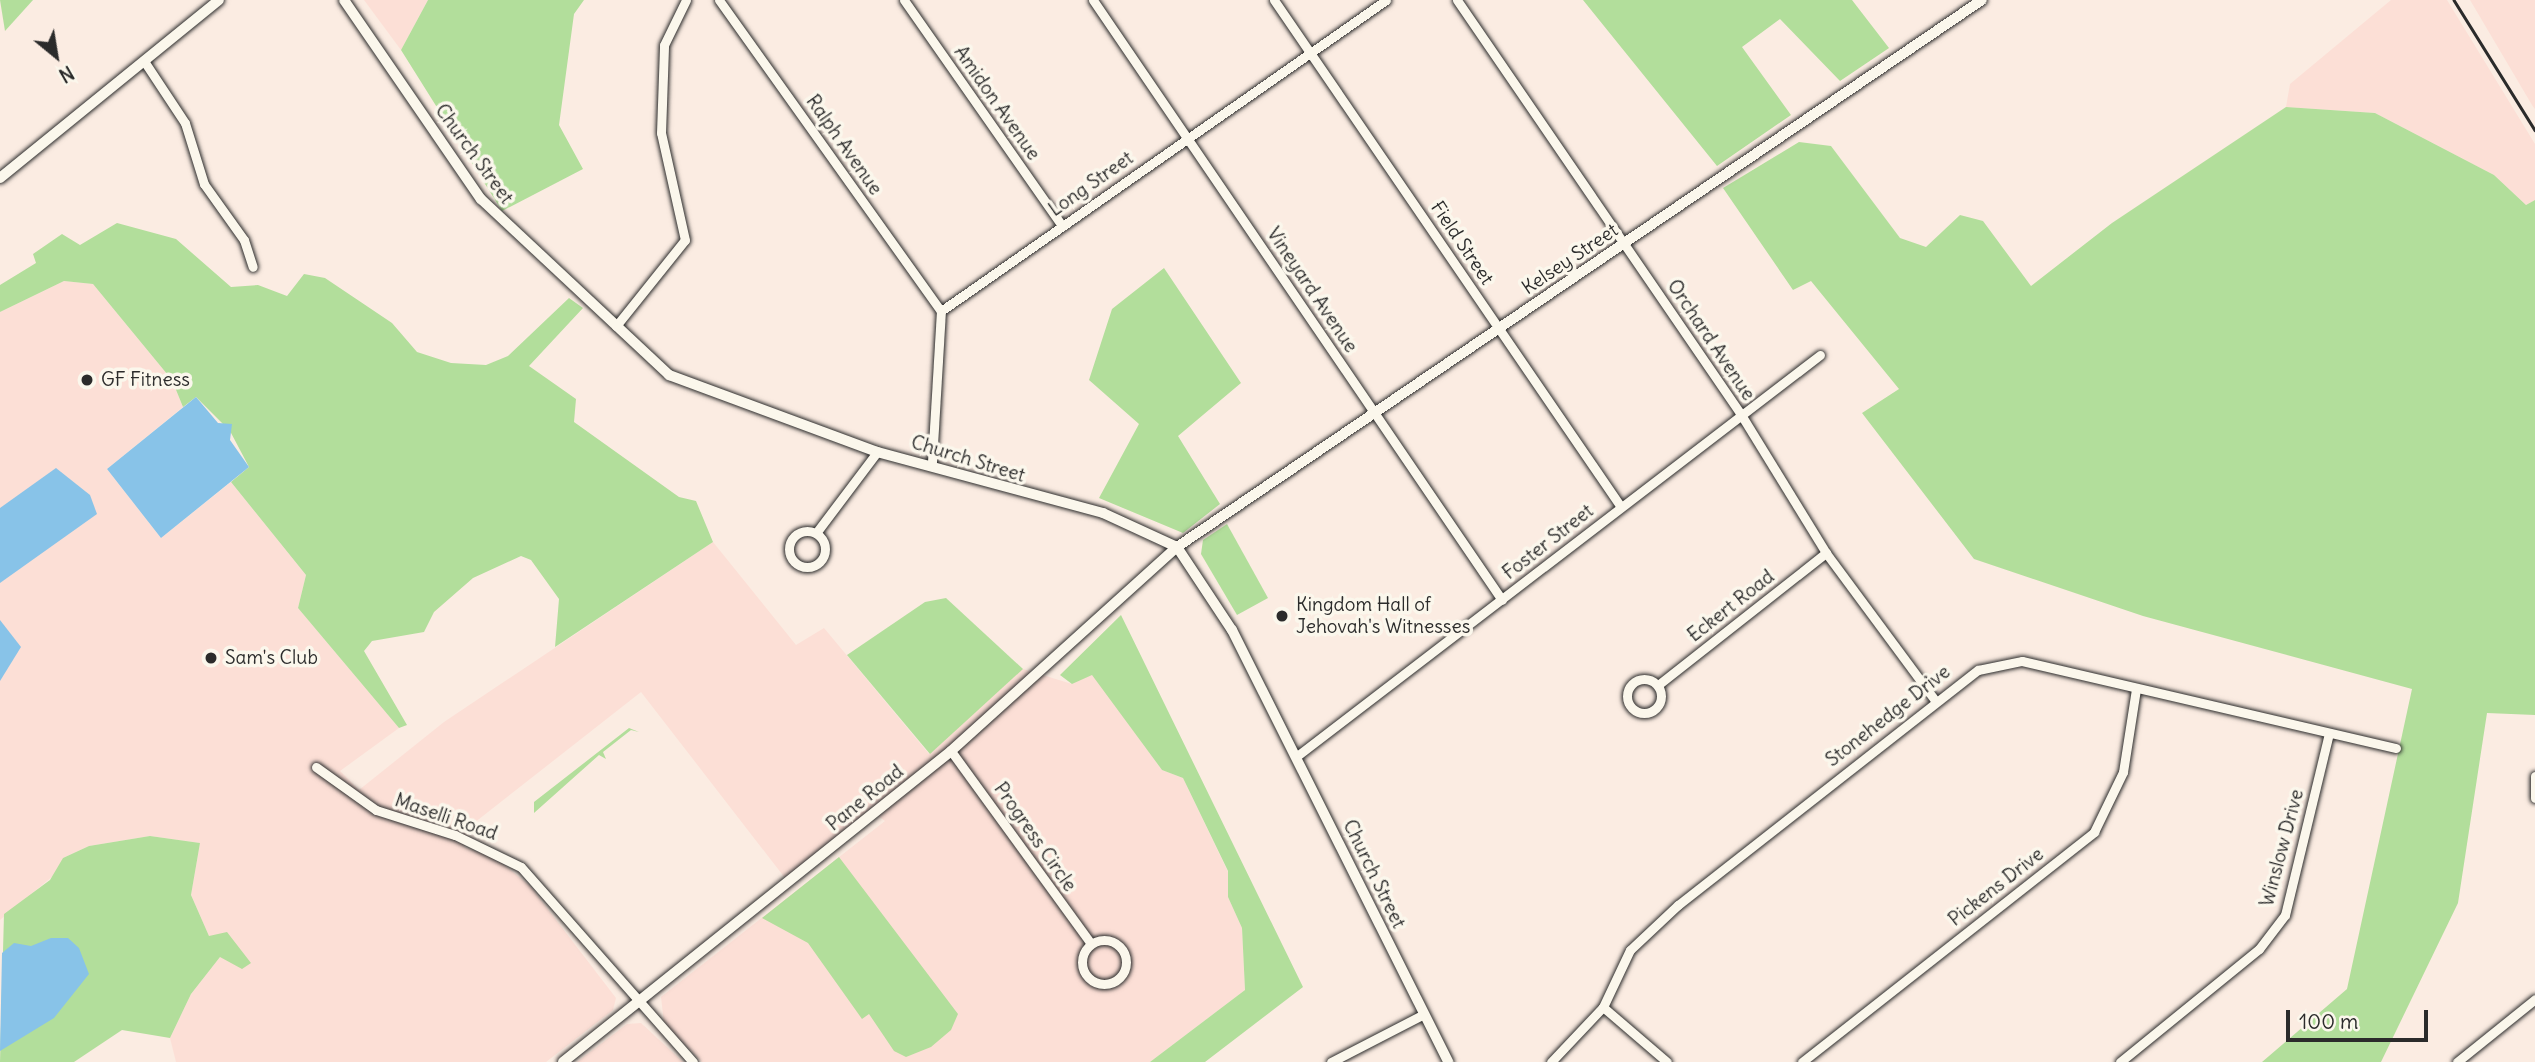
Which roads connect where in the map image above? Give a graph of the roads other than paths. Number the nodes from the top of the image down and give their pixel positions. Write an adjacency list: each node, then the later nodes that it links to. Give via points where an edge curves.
1 (219, 0): 12 (street)
2 (344, 0): 19 (street, Church Street, via 481,199)
3 (686, 0): 19 (street, via 664,45 661,133 685,240)
4 (719, 0): 18 (street, Ralph Avenue)
5 (904, 0): 15 (street, Amidon Avenue)
6 (1093, 0): 13 (street, Vineyard Avenue)
7 (1274, 0): 11 (street, Field Street)
8 (1386, 0): 11 (street, Long Street)
9 (1457, 0): 16 (street, Orchard Avenue)
10 (1982, 0): 16 (street, Kelsey Street)
11 (1312, 56): 13 (street, Long Street); 20 (street, Field Street)
12 (144, 61): 14 (street); 17 (street, via 185,123 204,184 244,240)
13 (1187, 138): 15 (street, Long Street); 22 (street, Vineyard Avenue)
14 (0, 178)
15 (1062, 226): 18 (street, Long Street)
16 (1625, 244): 20 (street, Kelsey Street); 23 (street, Orchard Avenue)
17 (253, 267)
18 (941, 311): 25 (street)
19 (616, 326): 24 (street, Church Street, via 669,375)
20 (1499, 328): 22 (street, Kelsey Street); 26 (street, Field Street)
21 (1820, 355): 23 (street, Foster Street)
22 (1373, 412): 28 (street, Kelsey Street); 30 (street, Vineyard Avenue)
23 (1740, 413): 26 (street, Foster Street); 29 (street, Orchard Avenue)
24 (877, 452): 25 (street, Church Street); 27 (street)
25 (932, 462): 28 (street, Church Street, via 1000,488 1103,513)
26 (1620, 507): 30 (street, Foster Street)
27 (816, 533): 27 (street, via 793,538 789,549 797,565 814,566 823,559 825,548)
28 (1177, 547): 36 (street, Pane Road); 37 (street, Church Street, via 1232,630)
29 (1826, 553): 31 (street, Eckert Road); 33 (street, Orchard Avenue)
30 (1502, 600): 37 (street, Foster Street)
31 (1658, 685): 31 (street, Eckert Road, via 1661,702 1653,711 1632,708 1627,698 1633,683 1649,679)
32 (2136, 689): 33 (street, Stonehedge Drive, via 2022,661 1978,670); 34 (street, Stonehedge Drive); 52 (street, Pickens Drive, via 2123,772 2094,832)
33 (1934, 699): 44 (street, Stonehedge Drive, via 1678,905 1630,950)
34 (2328, 737): 35 (street, Stonehedge Drive); 53 (street, Winslow Drive, via 2285,915 2259,949)
35 (2396, 748)
36 (951, 751): 41 (street, Progress Circle); 43 (street, Pane Road)
37 (1297, 756): 45 (street, Church Street)
38 (316, 767): 43 (street, Maselli Road, via 376,810 456,835 522,867)
39 (2535, 776): 40 (street)
40 (2535, 798)
41 (1091, 944): 41 (street, via 1082,962 1086,974 1103,984 1119,977 1126,961 1122,949 1108,940)
42 (2535, 999): 54 (street)
43 (637, 1004): 46 (street, Pane Road); 47 (street, Maselli Road)
44 (1603, 1007): 50 (street, Stonehedge Drive); 51 (street)
45 (1422, 1015): 48 (street); 49 (street, Church Street)
46 (563, 1062)
47 (693, 1062)
48 (1331, 1062)
49 (1448, 1062)
50 (1551, 1062)
51 (1667, 1062)
52 (1802, 1062)
53 (2120, 1062)
54 (2457, 1062)

